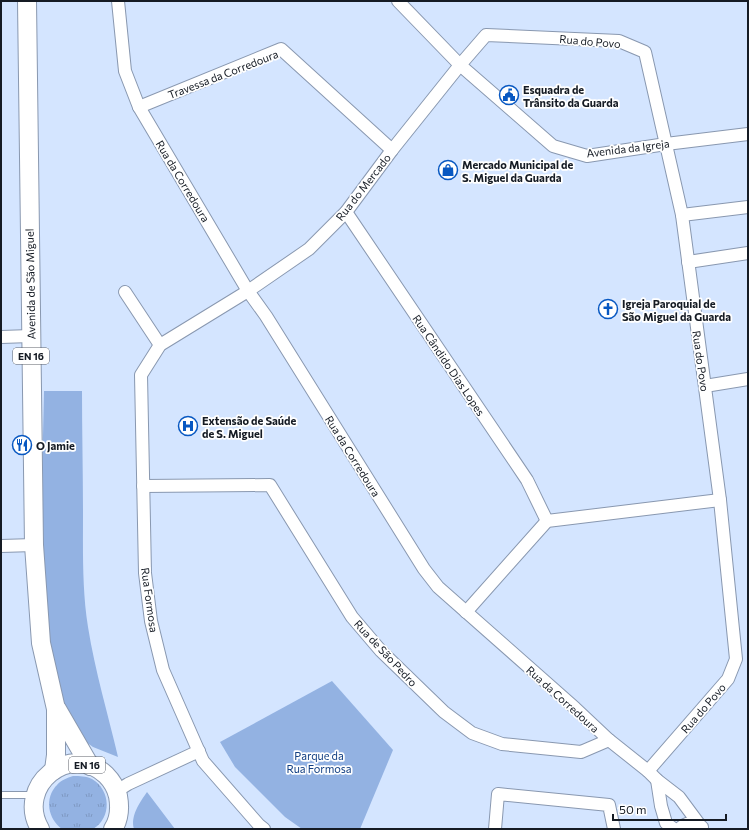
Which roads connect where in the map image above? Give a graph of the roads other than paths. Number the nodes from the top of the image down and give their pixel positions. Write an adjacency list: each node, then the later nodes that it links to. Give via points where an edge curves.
1 (27, 1): 16 (main road, Avenida de São Miguel / EN 16)
2 (118, 1): 5 (street, Rua da Corredoura, via 126,71)
3 (398, 1): 4 (street, Avenida da Igreja)
4 (460, 65): 7 (street, Avenida da Igreja, via 553,146 587,156); 7 (street, Rua do Povo, via 486,35 619,41 645,52); 8 (street, Rua do Mercado)
5 (139, 107): 8 (street, Travessa da Corredoura, via 281,50); 14 (street, Rua da Corredoura)
6 (748, 134): 7 (street, Avenida da Igreja)
7 (666, 144): 11 (street, Rua do Povo)
8 (392, 150): 10 (street, Rua do Mercado)
9 (748, 207): 11 (street)
10 (346, 212): 14 (street, Rua do Mercado, via 309,249); 23 (street, Rua Cândido Dias Lopes, via 526,480)
11 (682, 214): 13 (street, Rua do Povo)
12 (748, 253): 13 (street)
13 (688, 262): 20 (street, Rua do Povo)
14 (248, 291): 18 (street, Rua Formosa); 26 (street, Rua da Corredoura, via 424,569 438,587)
15 (125, 292): 18 (street)
16 (31, 336): 17 (street); 24 (main road, Avenida de São Miguel / EN 16)
17 (1, 337)
18 (160, 345): 21 (street, Rua Formosa, via 141,375)
19 (748, 379): 20 (street)
20 (705, 386): 22 (street, Rua do Povo)
21 (143, 486): 29 (street, Rua de São Pedro, via 270,485 352,617 381,651 444,712 472,733 502,744 581,752); 30 (street, Rua Formosa, via 145,574 151,621 163,670)
22 (720, 500): 23 (street); 27 (street, Rua do Povo)
23 (547, 521): 26 (street)
24 (34, 545): 25 (street); 28 (main road, Avenida de São Miguel / EN 16, via 41,642)
25 (1, 546)
26 (466, 612): 29 (street, Rua da Corredoura)
27 (742, 658): 33 (street, Rua do Povo)
28 (56, 709): 31 (main road, Avenida de São Miguel / EN 16); 32 (main road, Avenida de São Miguel / EN 16)
29 (609, 740): 33 (street, Rua da Corredoura)
30 (199, 751): 34 (street); 40 (street, Rua Formosa, via 203,761)
31 (90, 766): 32 (main road, EN 16, via 65,765); 34 (main road, EN 16, via 101,771)
32 (54, 770): 36 (main road, EN 16, via 39,786)
33 (652, 775): 37 (street, Rua da Corredoura, via 679,796); 43 (street, via 666,823)
34 (117, 791): 38 (main road, EN 16, via 120,803)
35 (1, 795): 36 (lane)
36 (35, 796): 39 (main road, via 34,809)
37 (702, 827): 44 (street, Rua da Corredoura, via 689,823)
38 (115, 828)
39 (40, 829)
40 (264, 829)
41 (495, 829): 42 (street, via 498,794 609,805)
42 (614, 829)
43 (674, 829)
44 (679, 829)

